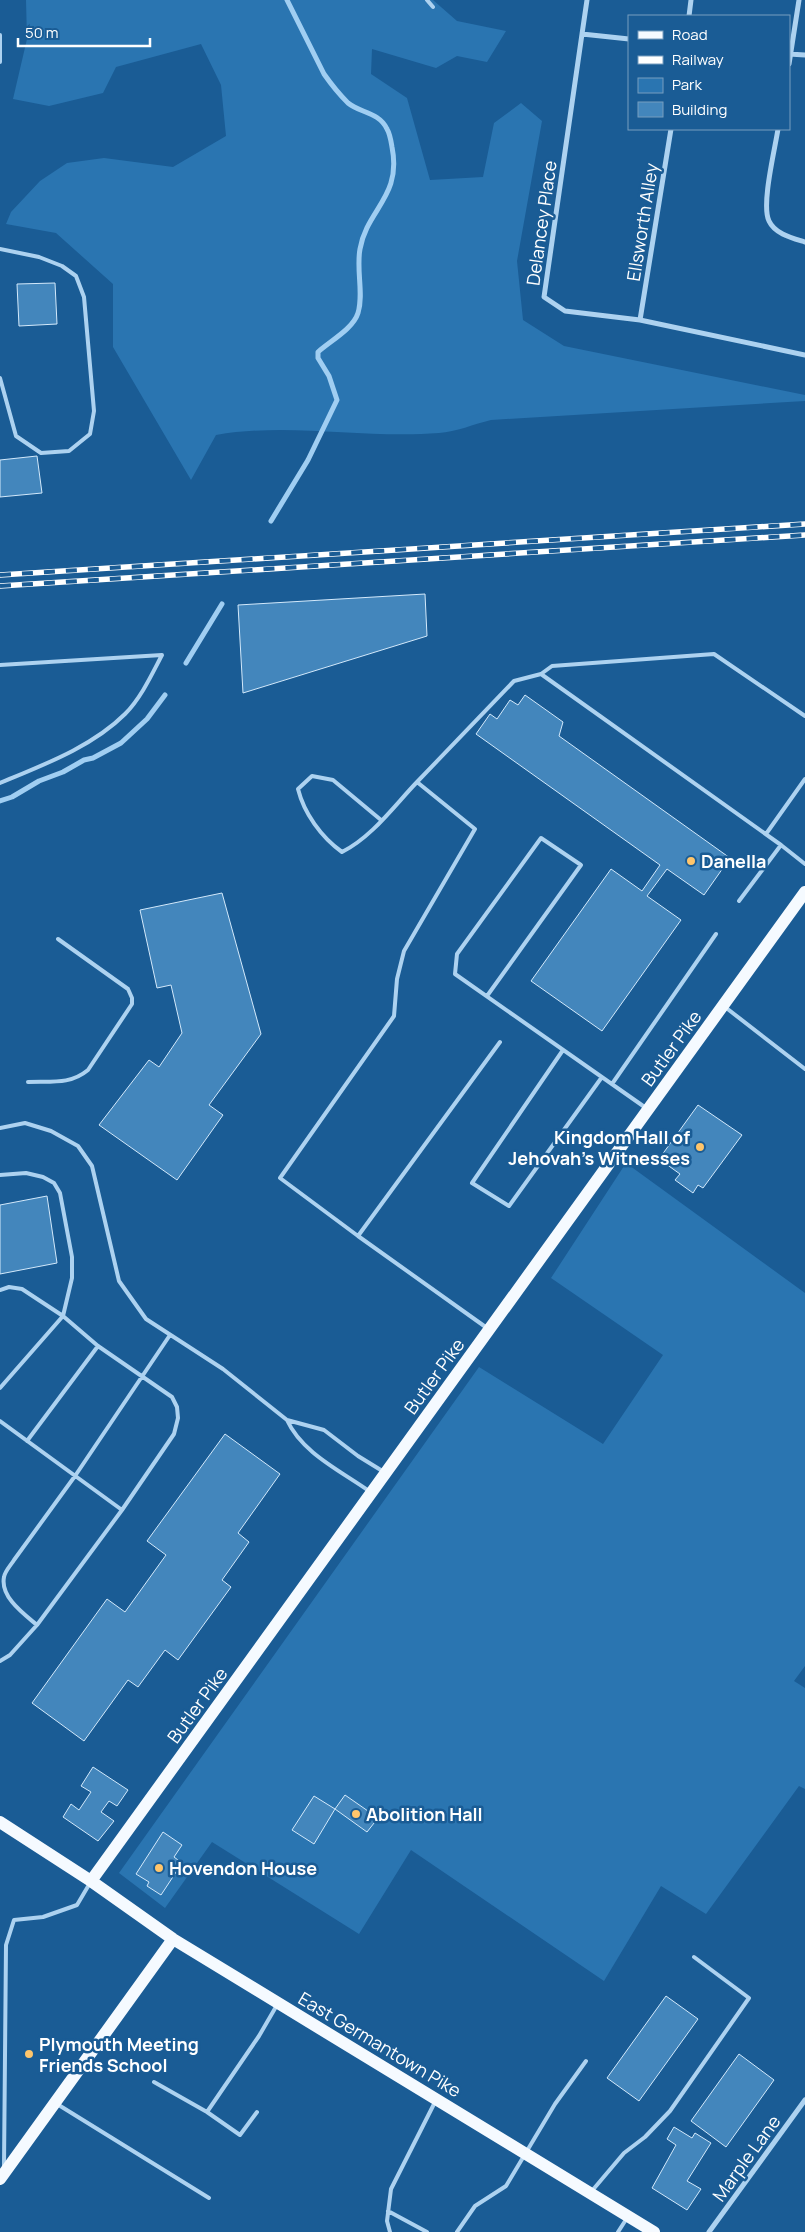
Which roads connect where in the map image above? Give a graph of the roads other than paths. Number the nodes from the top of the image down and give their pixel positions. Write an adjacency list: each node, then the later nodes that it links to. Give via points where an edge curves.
1 (427, 0): 5 (lane)
2 (587, 0): 7 (street, Delancey Place)
3 (691, 0): 6 (street)
4 (799, 0): 10 (street)
5 (433, 8)
6 (689, 15)
7 (582, 34): 9 (street); 17 (street, Delancey Place, via 544,297 565,311)
8 (0, 35): 12 (lane)
9 (628, 39)
10 (790, 54): 11 (street)
11 (805, 55)
12 (0, 62)
13 (671, 130): 17 (street, Ellsworth Alley)
14 (778, 130): 15 (street, via 765,209 769,222 783,235)
15 (805, 242)
16 (0, 249): 19 (lane, via 39,257 62,266 76,276 84,297 94,411 90,434 69,451 41,453 16,436)
17 (640, 320): 18 (street, Delancey Place)
18 (805, 355)
19 (0, 378)
20 (0, 665): 25 (lane, via 162,655 126,713 102,734)
21 (541, 674): 22 (lane, via 552,666 714,654); 24 (lane, via 514,681); 27 (lane)
22 (805, 716)
23 (805, 779): 27 (lane)
24 (417, 782): 26 (lane); 45 (lane, via 475,829 404,951 397,979 394,1016 280,1178)
25 (0, 783)
26 (381, 820): 26 (lane, via 358,844 342,852 328,842 302,804 298,788 312,776 333,780)
27 (766, 834): 28 (lane)
28 (780, 845): 29 (lane); 31 (lane)
29 (805, 864)
30 (805, 892): 35 (main road, Butler Pike)
31 (739, 901)
32 (716, 934): 41 (lane)
33 (58, 939): 40 (lane, via 128,989 132,1004 88,1070 78,1078)
34 (487, 996): 34 (lane, via 455,974 456,954 541,838 581,866); 37 (lane)
35 (723, 1005): 38 (lane); 42 (main road, Butler Pike)
36 (500, 1042): 45 (lane)
37 (563, 1050): 39 (lane); 39 (lane, via 472,1183 509,1206)
38 (805, 1069)
39 (602, 1077): 41 (lane)
40 (28, 1082)
41 (612, 1084): 42 (lane)
42 (648, 1110): 48 (main road, Butler Pike)
43 (0, 1128): 49 (lane, via 25,1123 51,1131 78,1146 92,1166 118,1281 146,1319)
44 (0, 1175): 47 (lane, via 43,1177 60,1193 72,1258 72,1278)
45 (358, 1236): 48 (lane)
46 (0, 1290): 47 (lane, via 9,1287 22,1289)
47 (63, 1316): 50 (lane); 52 (lane)
48 (489, 1329): 56 (main road, Butler Pike)
49 (170, 1335): 51 (lane); 53 (lane, via 223,1369)
50 (98, 1346): 51 (lane); 55 (lane)
51 (143, 1377): 57 (lane); 59 (lane, via 172,1397 177,1407 177,1428)
52 (0, 1388)
53 (287, 1420): 56 (lane, via 324,1430); 58 (lane, via 294,1434 316,1454)
54 (0, 1421): 55 (lane)
55 (27, 1441): 57 (lane)
56 (386, 1473): 58 (main road, Butler Pike)
57 (75, 1476): 59 (lane); 60 (lane, via 3,1578 5,1592 15,1606)
58 (372, 1492): 63 (main road, Butler Pike)
59 (122, 1510): 60 (lane)
60 (37, 1625): 61 (lane, via 10,1655)
61 (0, 1661)
62 (0, 1822): 63 (main road, East Germantown Pike)
63 (91, 1881): 64 (main road, East Germantown Pike); 75 (lane, via 77,1905 44,1917 14,1920 11,1928 6,1945)
64 (173, 1939): 66 (main road, East Germantown Pike); 71 (main road)
65 (694, 1957): 76 (lane, via 748,1998 670,2111 646,2138 624,2153)
66 (278, 2003): 69 (main road, East Germantown Pike); 72 (lane)
67 (586, 2060): 74 (lane)
68 (154, 2082): 72 (lane)
69 (436, 2100): 74 (main road, East Germantown Pike); 78 (lane, via 391,2189)
70 (805, 2100): 85 (street, Marple Lane)
71 (55, 2102): 75 (main road); 77 (lane)
72 (207, 2112): 73 (lane, via 240,2135)
73 (257, 2112)
74 (526, 2154): 76 (main road, East Germantown Pike); 82 (lane, via 506,2186 476,2206)
75 (2, 2176)
76 (590, 2193): 79 (main road, East Germantown Pike)
77 (208, 2198)
78 (388, 2211): 80 (lane); 81 (lane)
79 (628, 2216): 83 (lane); 84 (main road, East Germantown Pike)
80 (390, 2232)
81 (427, 2232)
82 (458, 2232)
83 (618, 2232)
84 (654, 2232)
85 (709, 2232)

